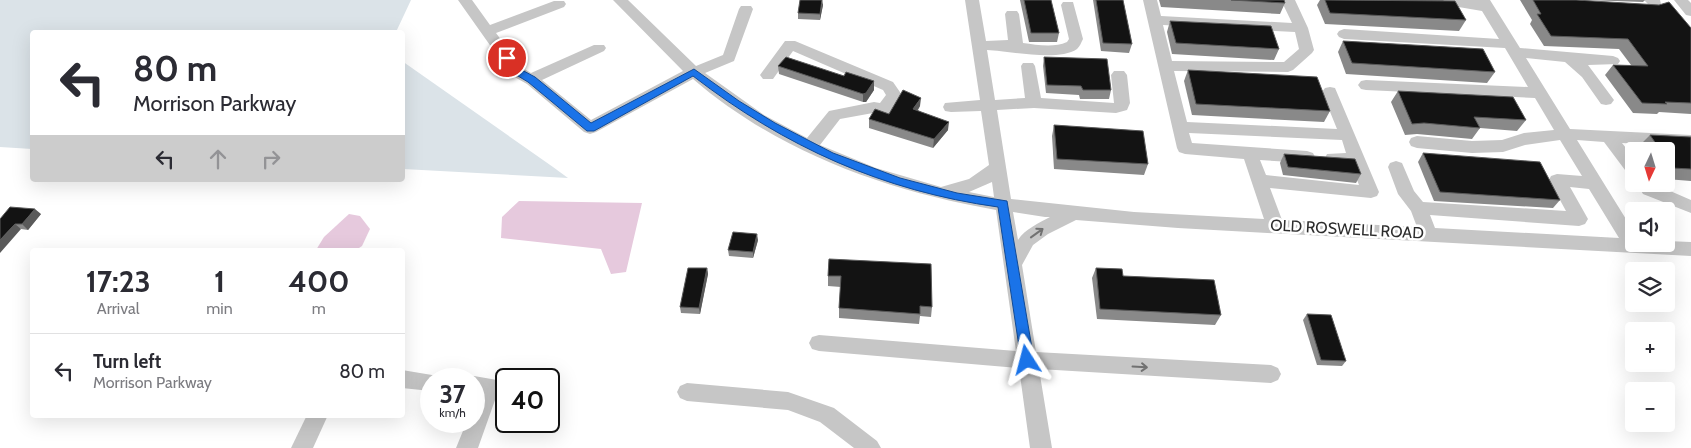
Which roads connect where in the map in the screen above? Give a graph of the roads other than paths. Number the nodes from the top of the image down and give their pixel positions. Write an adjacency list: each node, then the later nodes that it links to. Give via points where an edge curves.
1 (465, 0): 18 (street)
2 (620, 0): 28 (street, OLD ROSWELL ROAD)
3 (972, 0): 20 (street)
4 (1150, 0): 16 (street)
5 (1288, 0): 17 (street)
6 (1441, 0): 9 (street)
7 (1651, 0): 12 (street, via 1655,8)
8 (1681, 0): 14 (street)
9 (1485, 3): 23 (street)
10 (559, 4): 18 (street)
11 (1068, 5): 21 (street, via 1076,39 1072,47 1034,49)
12 (1626, 8)
13 (746, 9): 28 (street, via 729,58)
14 (1691, 12)
15 (1012, 14): 21 (street, via 1016,42)
16 (1154, 20): 17 (street); 27 (street)
17 (1301, 28): 27 (street, via 1306,50 1288,67)
18 (488, 31): 31 (street, via 516,71)
19 (1344, 34): 23 (street)
20 (979, 45): 21 (street); 37 (street)
21 (1009, 46)
22 (599, 48): 31 (street, via 540,73)
23 (1513, 49): 24 (street); 34 (street)
24 (1571, 59): 25 (street); 35 (street)
25 (1613, 61)
26 (1028, 66): 36 (street)
27 (1165, 66): 39 (street)
28 (694, 72): 31 (street, via 590,128); 45 (street, OLD ROSWELL ROAD, via 735,104)
29 (1120, 75): 36 (street, via 1122,103 1116,108)
30 (768, 76): 45 (street, via 790,44 888,86 894,95 883,111 874,107 835,115)
31 (532, 80)
32 (1366, 85): 34 (street)
33 (1330, 92): 41 (street)
34 (1540, 93): 40 (street)
35 (1606, 100)
36 (1034, 103): 37 (street)
37 (988, 105): 38 (street); 49 (street)
38 (951, 107)
39 (1180, 127): 41 (street); 46 (street, via 1185,148)
40 (1565, 134): 42 (street); 44 (street, via 1524,138 1503,146); 52 (street)
41 (1348, 135): 48 (street)
42 (1608, 136): 43 (street); 47 (street)
43 (1691, 141)
44 (1417, 142)
45 (810, 146): 53 (street, OLD ROSWELL ROAD, via 891,179)
46 (1250, 154): 48 (street); 51 (street)
47 (1625, 158)
48 (1357, 159): 51 (street, via 1371,192)
49 (998, 167): 53 (street, via 982,182 966,189); 55 (street)
50 (1396, 167): 57 (street, via 1407,194)
51 (1260, 181): 59 (street)
52 (1595, 183): 57 (street, via 1557,180 1579,219); 61 (street)
53 (937, 192): 55 (street, OLD ROSWELL ROAD)
54 (1654, 192): 56 (street)
55 (1004, 204): 58 (street, OLD ROSWELL ROAD); 65 (street)
56 (1691, 207)
57 (1418, 208): 60 (street)
58 (1073, 214): 59 (street, OLD ROSWELL ROAD); 65 (street, one-way to 58, via 1027,240)
59 (1275, 226): 60 (street, OLD ROSWELL ROAD)
60 (1429, 233): 62 (street, OLD ROSWELL ROAD)
61 (1625, 233)
62 (1625, 245)
63 (1675, 249): 64 (street, OLD ROSWELL ROAD)
64 (1691, 250)
65 (1013, 264): 67 (street)
66 (819, 342): 67 (street)
67 (1027, 360): 68 (street, one-way to 68); 79 (street)
68 (1271, 374)
69 (405, 380): 70 (street)
70 (420, 381)
71 (485, 386): 73 (street, via 490,386)
72 (687, 392): 78 (street, via 788,401 827,415)
73 (485, 399)
74 (317, 418): 76 (street)
75 (473, 433): 77 (street)
76 (302, 448)
77 (467, 448)
78 (870, 448)
79 (1041, 448)

